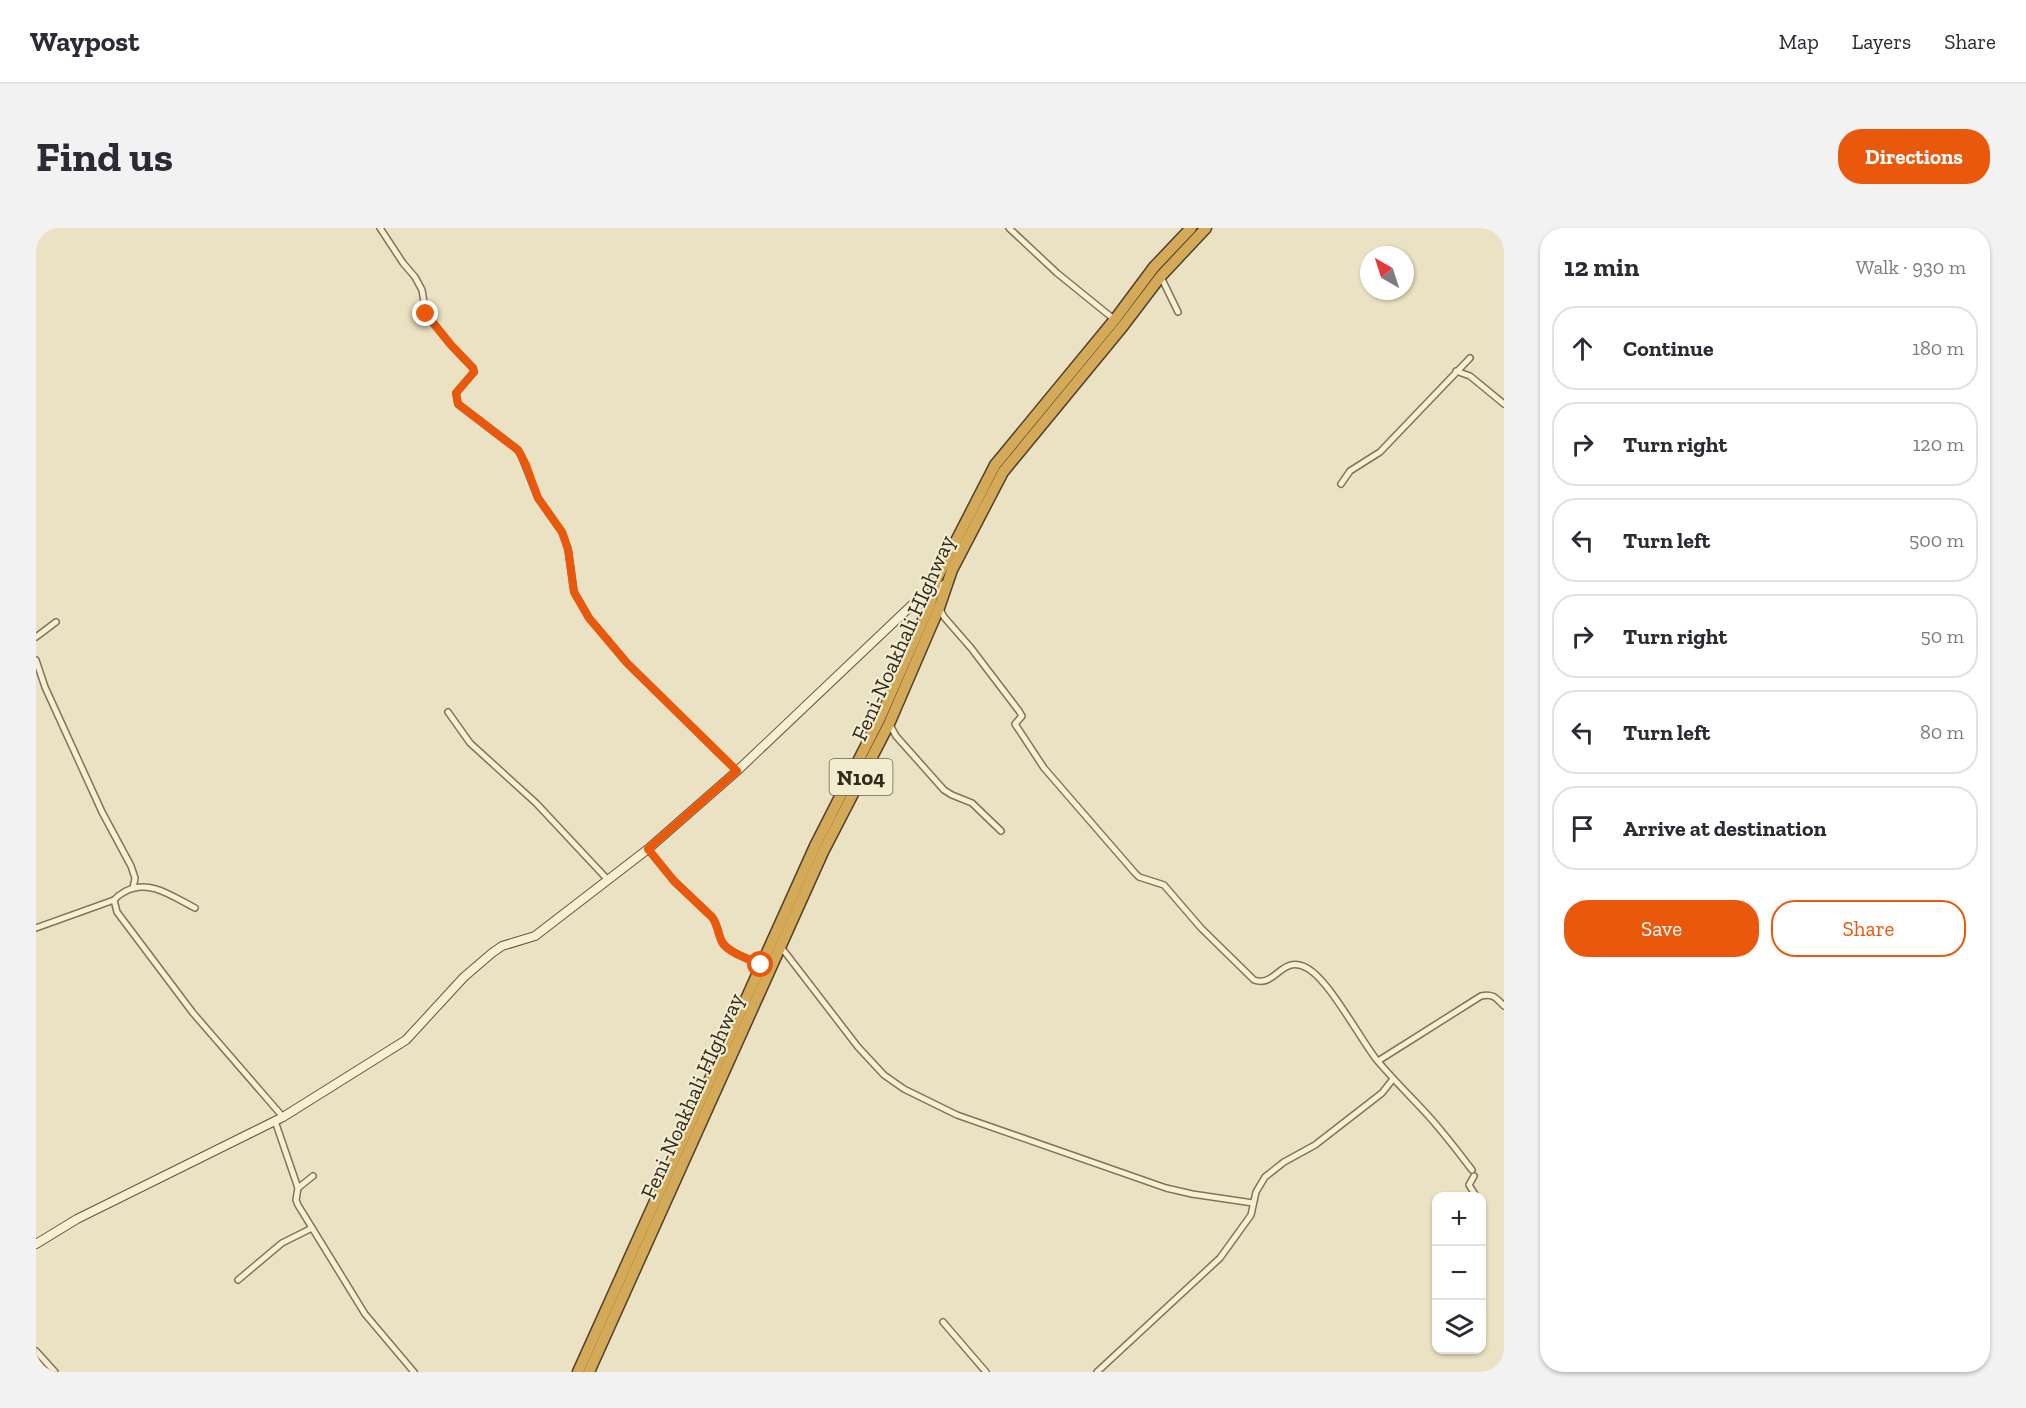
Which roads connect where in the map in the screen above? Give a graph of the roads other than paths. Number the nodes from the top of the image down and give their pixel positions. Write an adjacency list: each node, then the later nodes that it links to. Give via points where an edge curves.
1 (380, 228): 20 (street, via 415,277 426,314 473,368 474,372 456,393 458,404 521,455 538,498 562,532 574,592 589,618 627,663)
2 (1009, 228): 7 (street)
3 (1191, 228): 13 (highway, Feni-Noakhali HIghway / N104, via 1154,267 995,465)
4 (1206, 228): 5 (highway, Feni-Noakhali HIghway / N104)
5 (1161, 276): 6 (street); 7 (highway, Feni-Noakhali HIghway / N104)
6 (1178, 312)
7 (1123, 326): 12 (highway, Feni-Noakhali HIghway / N104, via 1003,472)
8 (1470, 358): 9 (street)
9 (1456, 371): 10 (street, via 1470,376); 11 (street, via 1380,452 1350,471)
10 (1504, 404)
11 (1341, 484)
12 (946, 584): 13 (main road); 14 (highway, Feni-Noakhali HIghway / N104)
13 (933, 592): 20 (main road, via 914,603); 29 (highway, Feni-Noakhali HIghway / N104, via 880,718 815,846)
14 (939, 608): 19 (highway, Feni-Noakhali HIghway / N104); 31 (street, via 1019,711 1022,716 1014,724 1044,768 1135,873 1164,885 1254,980 1267,980 1293,963 1314,973)
15 (56, 622): 16 (street)
16 (36, 637)
17 (36, 660): 24 (street, via 102,812 131,866)
18 (448, 712): 23 (street, via 470,743 536,803)
19 (889, 724): 21 (street, via 944,790 972,803); 28 (highway, Feni-Noakhali HIghway / N104, via 823,852)
20 (737, 771): 22 (main road)
21 (1001, 831)
22 (648, 849): 23 (main road); 29 (street, via 712,917 723,943)
23 (608, 880): 33 (main road, via 535,936 492,953 406,1040)
24 (133, 888): 25 (street); 26 (street, via 153,887)
25 (114, 900): 27 (street); 33 (street, via 117,912 193,1013)
26 (195, 908)
27 (36, 928)
28 (780, 947): 29 (highway, Feni-Noakhali HIghway / N104); 38 (street, via 858,1047 884,1075 913,1094 957,1115 1166,1188)
29 (765, 968): 46 (highway, Feni-Noakhali HIghway / N104); 47 (highway, Feni-Noakhali HIghway / N104)
30 (1504, 1006): 31 (street, via 1489,994 1481,996)
31 (1378, 1061): 32 (street)
32 (1393, 1079): 37 (street, via 1442,1131 1473,1173 1469,1185); 38 (street, via 1382,1093 1315,1145 1284,1161 1265,1177)
33 (283, 1117): 34 (main road)
34 (275, 1121): 36 (street); 40 (main road, via 77,1219)
35 (313, 1176): 36 (street)
36 (298, 1188): 39 (street, via 296,1200)
37 (1473, 1192)
38 (1253, 1203): 49 (street, via 1251,1215 1220,1258)
39 (312, 1228): 41 (street, via 282,1243); 45 (street, via 365,1314)
40 (36, 1244)
41 (238, 1280)
42 (943, 1322): 48 (street)
43 (36, 1351): 44 (street)
44 (55, 1372)
45 (414, 1372)
46 (578, 1372)
47 (589, 1372)
48 (986, 1372)
49 (1096, 1372)

